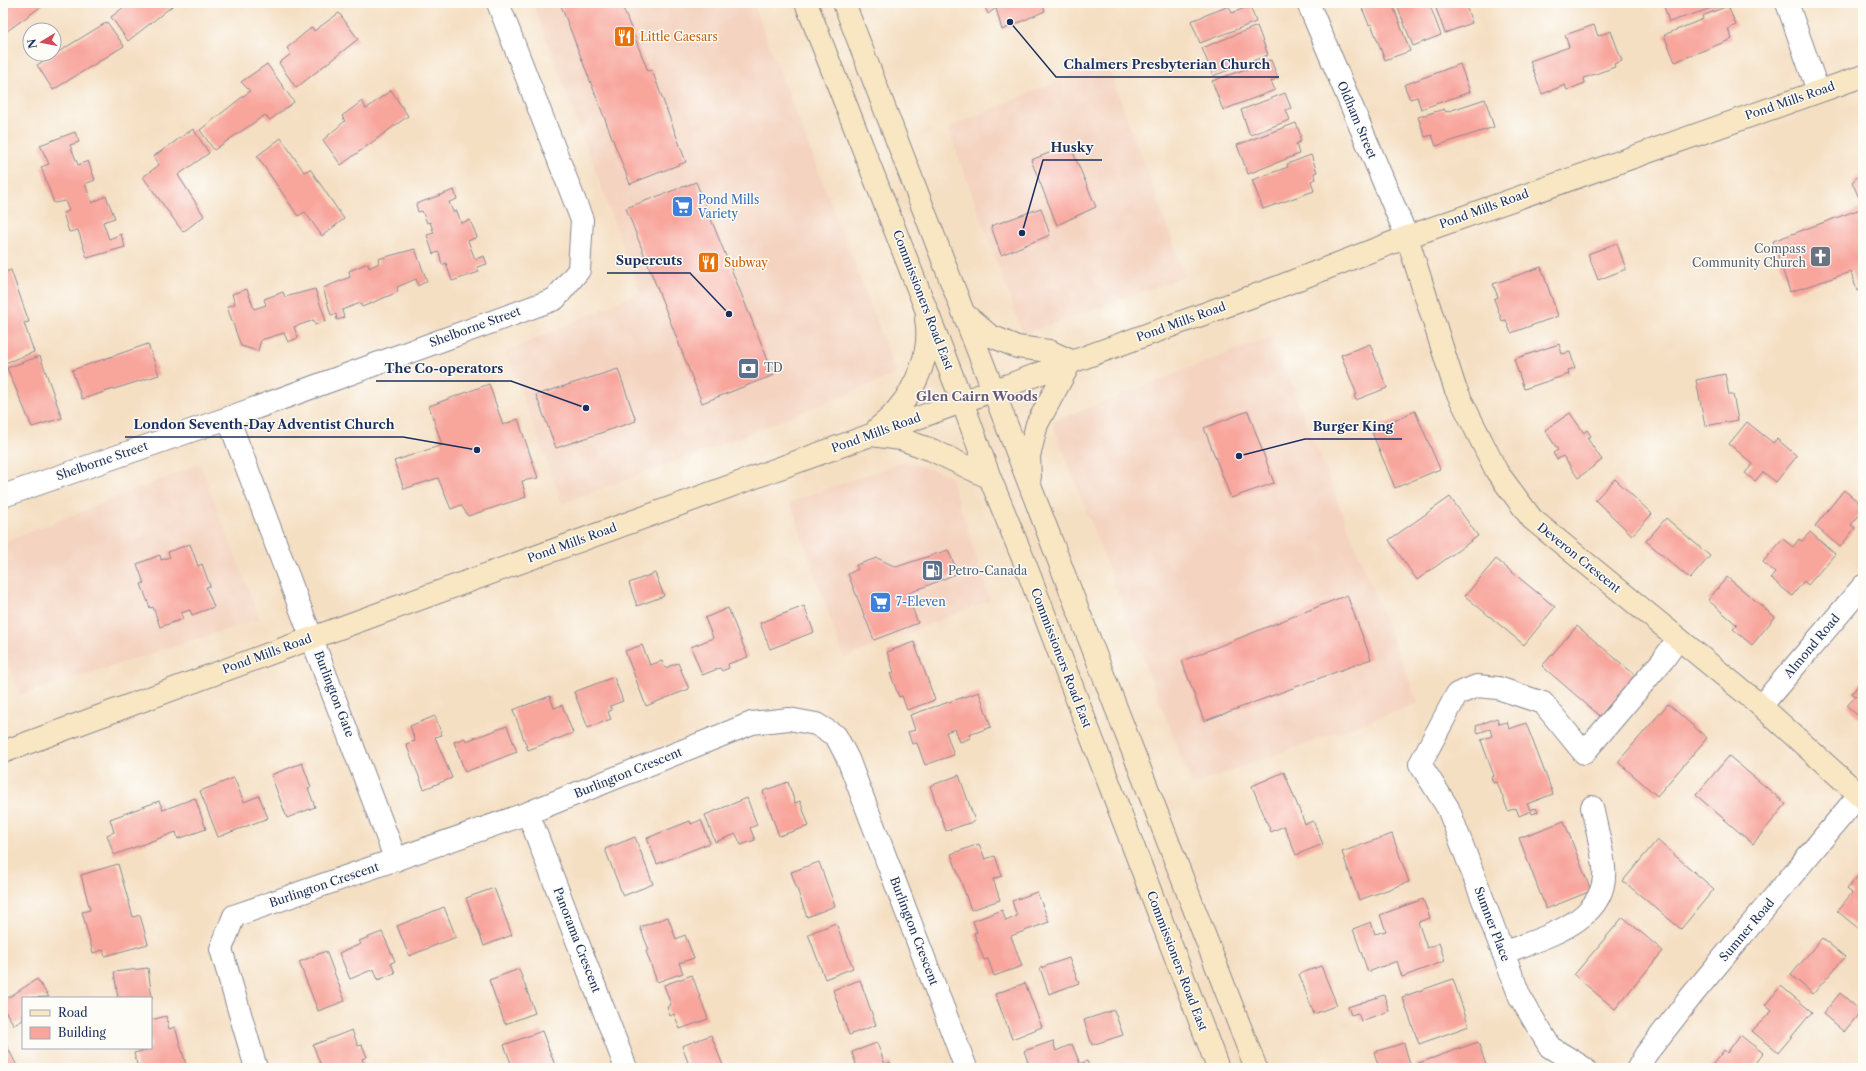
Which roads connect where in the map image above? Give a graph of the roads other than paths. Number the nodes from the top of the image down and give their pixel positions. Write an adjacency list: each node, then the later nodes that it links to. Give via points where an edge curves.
1 (498, 3): 14 (street, Shelborne Street, via 582,220 579,270 555,299)
2 (806, 3): 9 (main road, Commissioners Road East)
3 (844, 3): 10 (main road)
4 (1308, 3): 8 (street, Oldham Street)
5 (1787, 3): 7 (street)
6 (1863, 76): 7 (main road, Pond Mills Road)
7 (1818, 91): 8 (main road, Pond Mills Road)
8 (1407, 237): 11 (main road, Pond Mills Road, via 1278,287); 21 (main road, Deveron Crescent, via 1455,388 1497,472 1532,519)
9 (921, 295): 13 (main road, Commissioners Road East); 15 (main road, via 927,326 925,357 914,386 896,411)
10 (965, 314): 11 (main road, via 989,335 1018,347 1049,351); 12 (main road)
11 (1071, 361): 12 (main road, Pond Mills Road); 17 (main road, via 1037,424 1029,456)
12 (994, 390): 13 (main road, Pond Mills Road); 17 (main road)
13 (962, 401): 15 (main road, Pond Mills Road); 16 (main road, Commissioners Road East)
14 (228, 418): 18 (street, Shelborne Street); 20 (street, Burlington Gate)
15 (871, 435): 16 (main road, via 901,439 932,450); 20 (main road, Pond Mills Road)
16 (990, 478): 32 (main road, Commissioners Road East)
17 (1030, 488): 33 (main road)
18 (3, 496)
19 (1863, 586): 22 (street, Almond Road)
20 (312, 638): 23 (main road, Pond Mills Road); 27 (street, Burlington Gate)
21 (1678, 639): 22 (main road, Deveron Crescent); 28 (street, Sumner Place, via 1584,753 1543,703 1498,688 1477,686 1457,694 1420,764 1448,808)
22 (1761, 706): 24 (main road, Deveron Crescent)
23 (3, 752)
24 (1861, 796): 35 (street, Sumner Road, via 1693,994)
25 (1592, 807): 28 (street, via 1604,869 1602,888 1594,904 1571,926)
26 (528, 813): 27 (street, Burlington Crescent); 30 (street, Panorama Crescent); 31 (street, Burlington Crescent, via 752,723 790,718 816,724 836,736 848,759)
27 (396, 860): 29 (street, Burlington Crescent, via 234,916 221,949)
28 (1503, 952): 34 (street, Sumner Place, via 1520,998 1550,1047)
29 (256, 1068)
30 (626, 1068)
31 (966, 1068)
32 (1218, 1068)
33 (1256, 1068)
34 (1584, 1068)
35 (1638, 1068)

